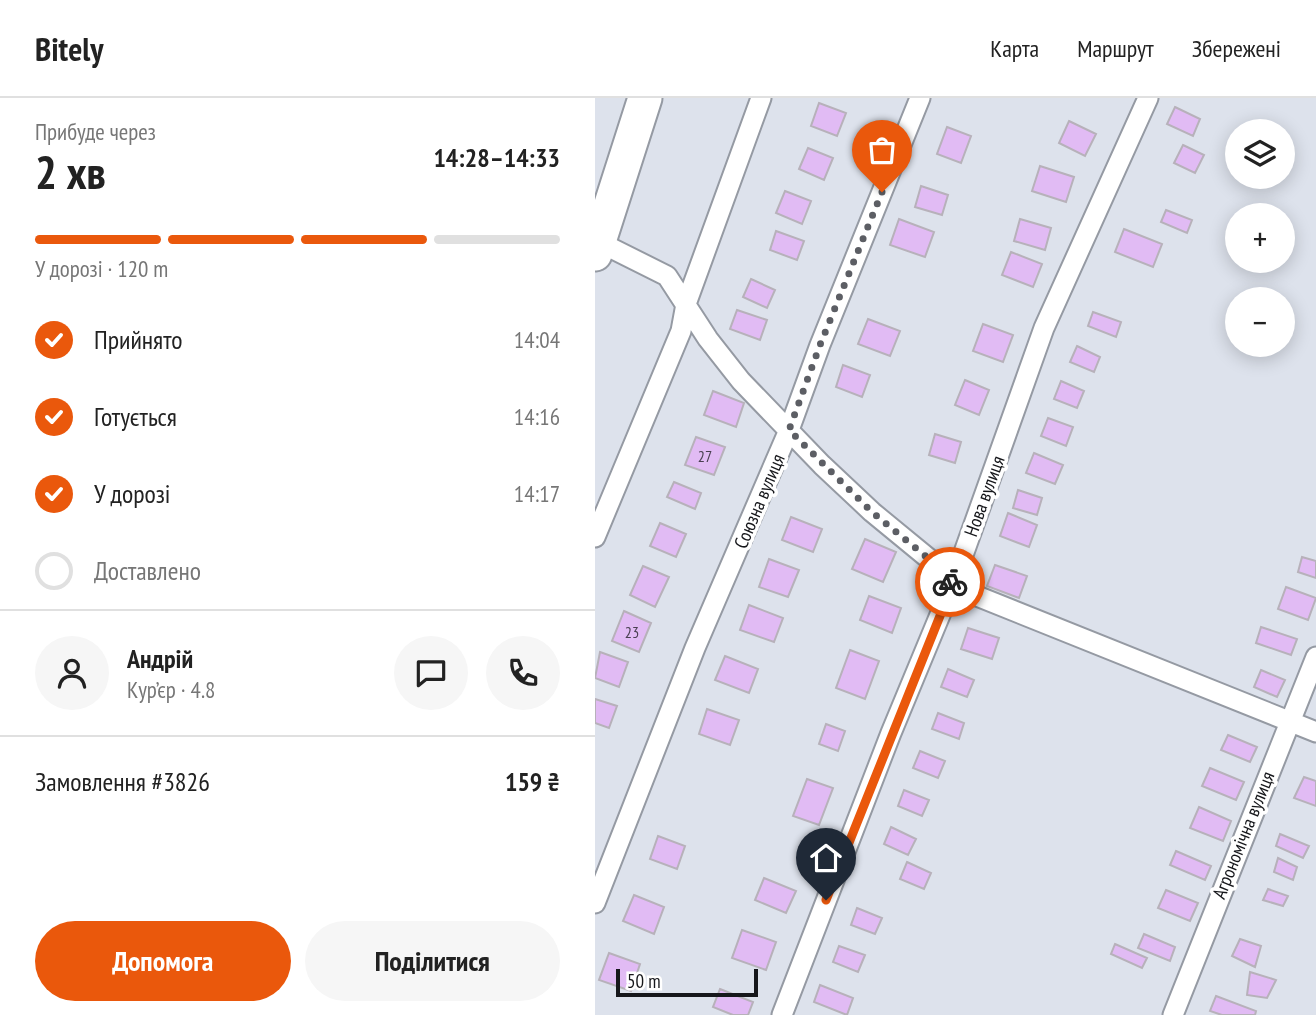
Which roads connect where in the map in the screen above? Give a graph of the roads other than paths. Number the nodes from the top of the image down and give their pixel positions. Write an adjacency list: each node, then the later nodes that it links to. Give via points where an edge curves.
1 (645, 98): 5 (highway)
2 (761, 98): 6 (street)
3 (920, 98): 7 (street, Союзна вулиця)
4 (1148, 98): 9 (street, Нова вулиця, via 1044,328)
5 (597, 248): 6 (street, via 667,276)
6 (686, 304): 7 (street, via 741,381); 8 (street, via 681,331)
7 (789, 430): 9 (street, via 872,512 945,572); 13 (street, Союзна вулиця, via 695,648)
8 (595, 537)
9 (952, 586): 11 (street); 14 (street, Нова вулиця)
10 (1316, 657): 11 (street, Агрономічна вулиця)
11 (1290, 719): 12 (street); 15 (street, Агрономічна вулиця)
12 (1316, 732)
13 (595, 903)
14 (782, 1015)
15 (1173, 1015)

